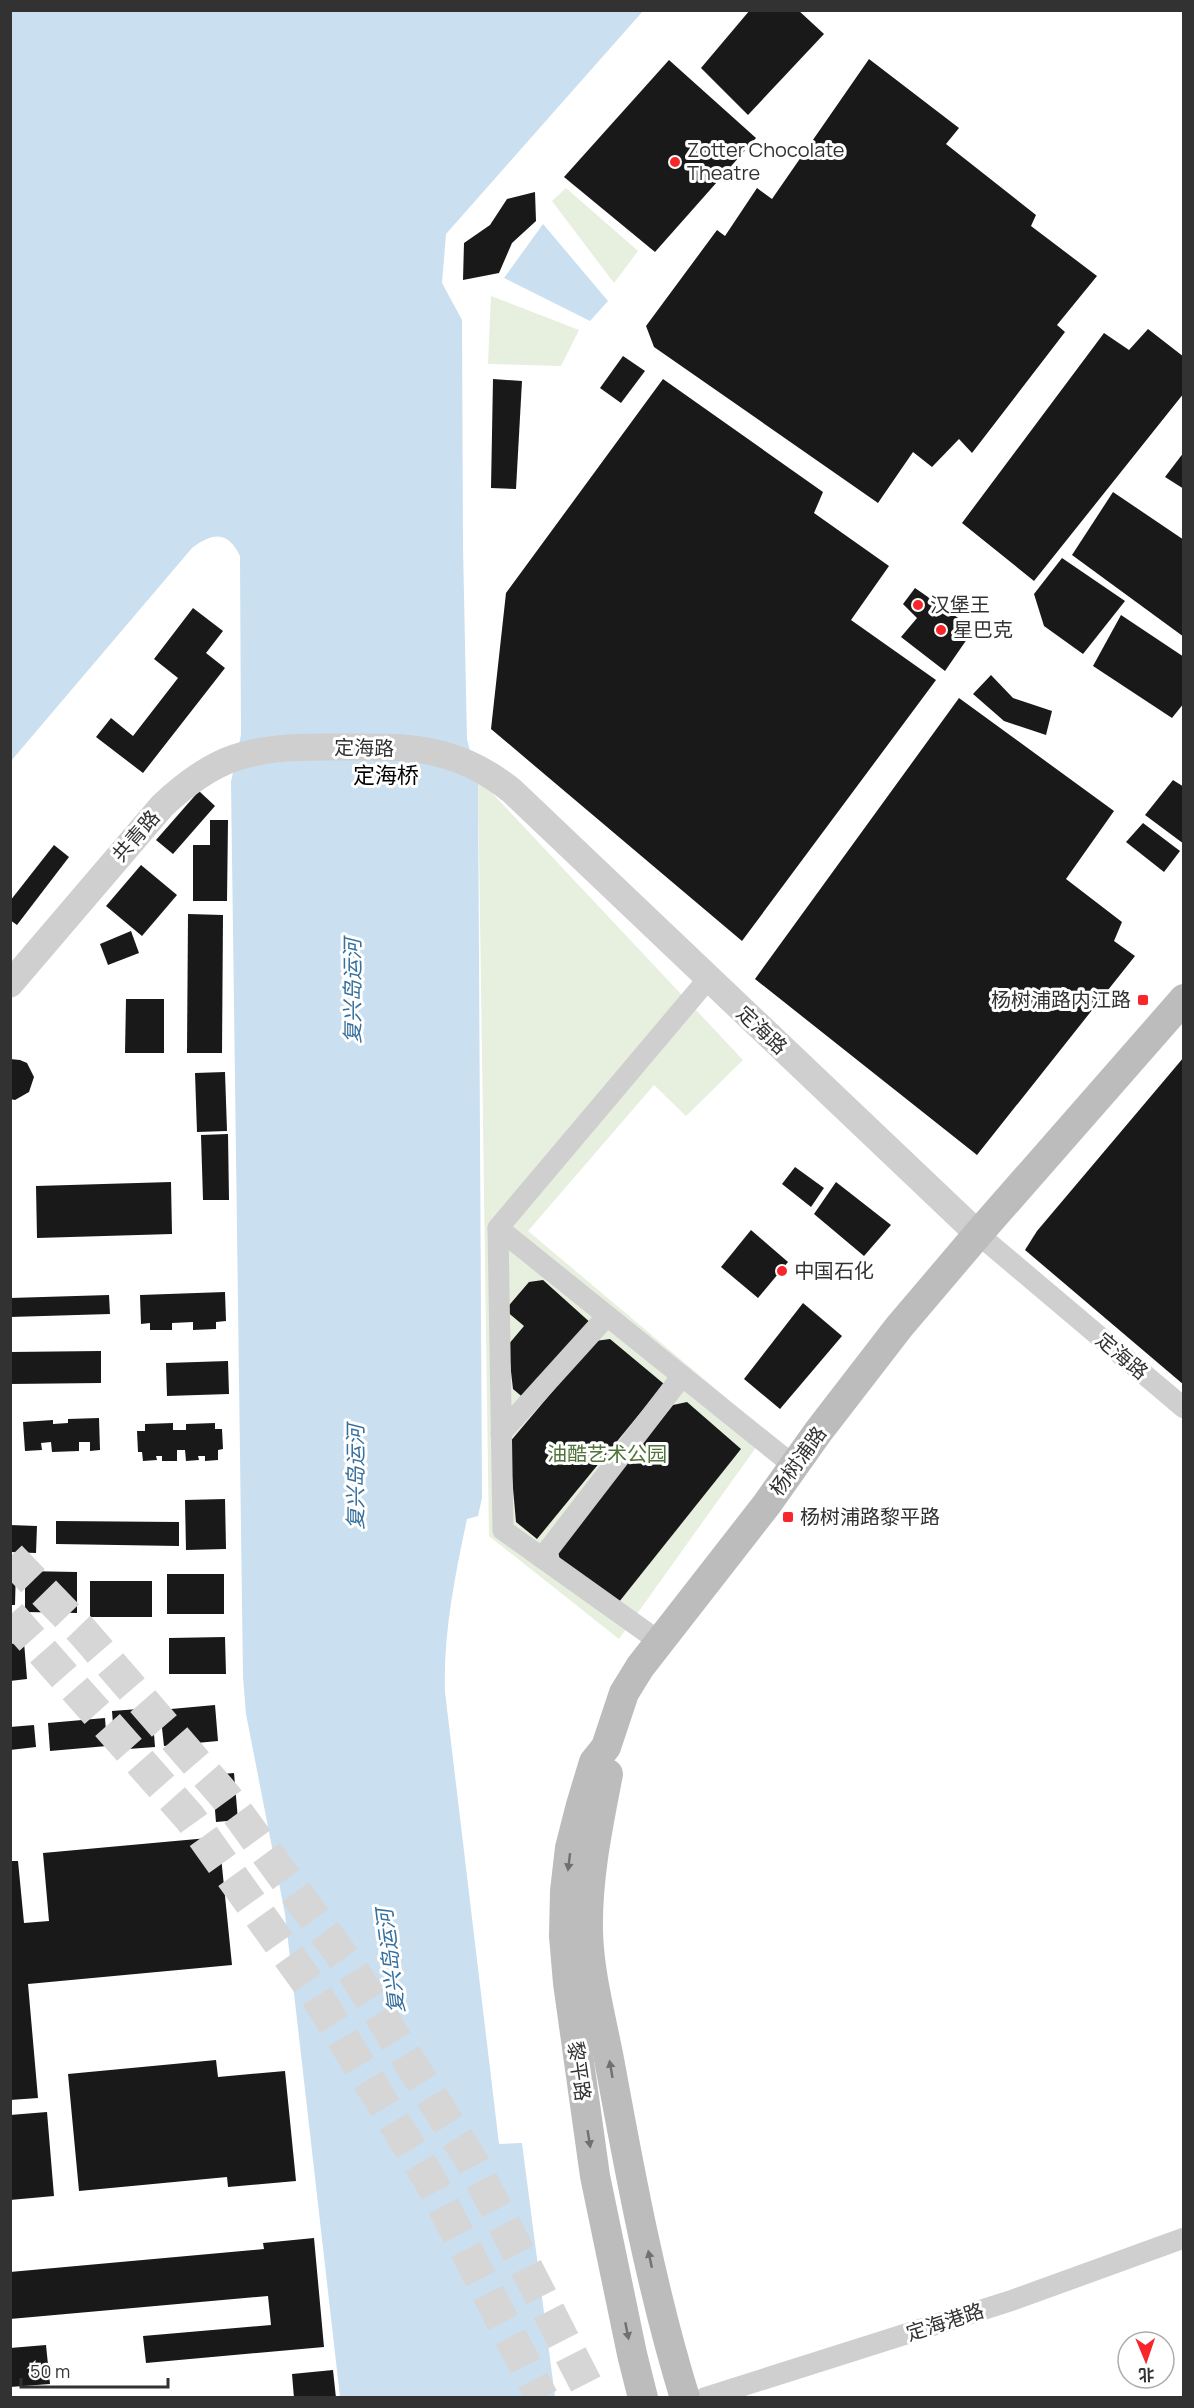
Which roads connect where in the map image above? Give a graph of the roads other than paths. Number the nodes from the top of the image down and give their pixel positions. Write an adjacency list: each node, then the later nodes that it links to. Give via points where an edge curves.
1 (301, 747): 2 (street, 定海路, via 395,747 443,754 492,775); 3 (street, 共青路, via 253,752 191,781 162,806)
2 (708, 979): 5 (street); 6 (street, 定海路)
3 (10, 984)
4 (1184, 999): 6 (main road, 杨树浦路)
5 (498, 1228): 7 (street); 10 (street)
6 (978, 1234): 9 (street, 定海路); 11 (main road, 杨树浦路, via 899,1327)
7 (607, 1316): 8 (street); 10 (street)
8 (682, 1376): 11 (street); 12 (street)
9 (1184, 1408)
10 (501, 1432): 12 (street, via 503,1530)
11 (794, 1466): 13 (main road, 杨树浦路)
12 (542, 1558): 13 (street)
13 (660, 1642): 14 (main road, 杨树浦路)
14 (624, 1693): 15 (main road, 黎平路)
15 (606, 1747): 17 (main road, 黎平路, one-way to 17, via 594,1762 570,1848 564,1936 595,2176); 18 (main road, 黎平路, one-way to 15, via 669,2345 638,2201 588,1934 588,1890 610,1765)
16 (1184, 2238): 19 (street, 定海港路, via 1010,2301)
17 (643, 2397)
18 (685, 2397)
19 (704, 2397)

